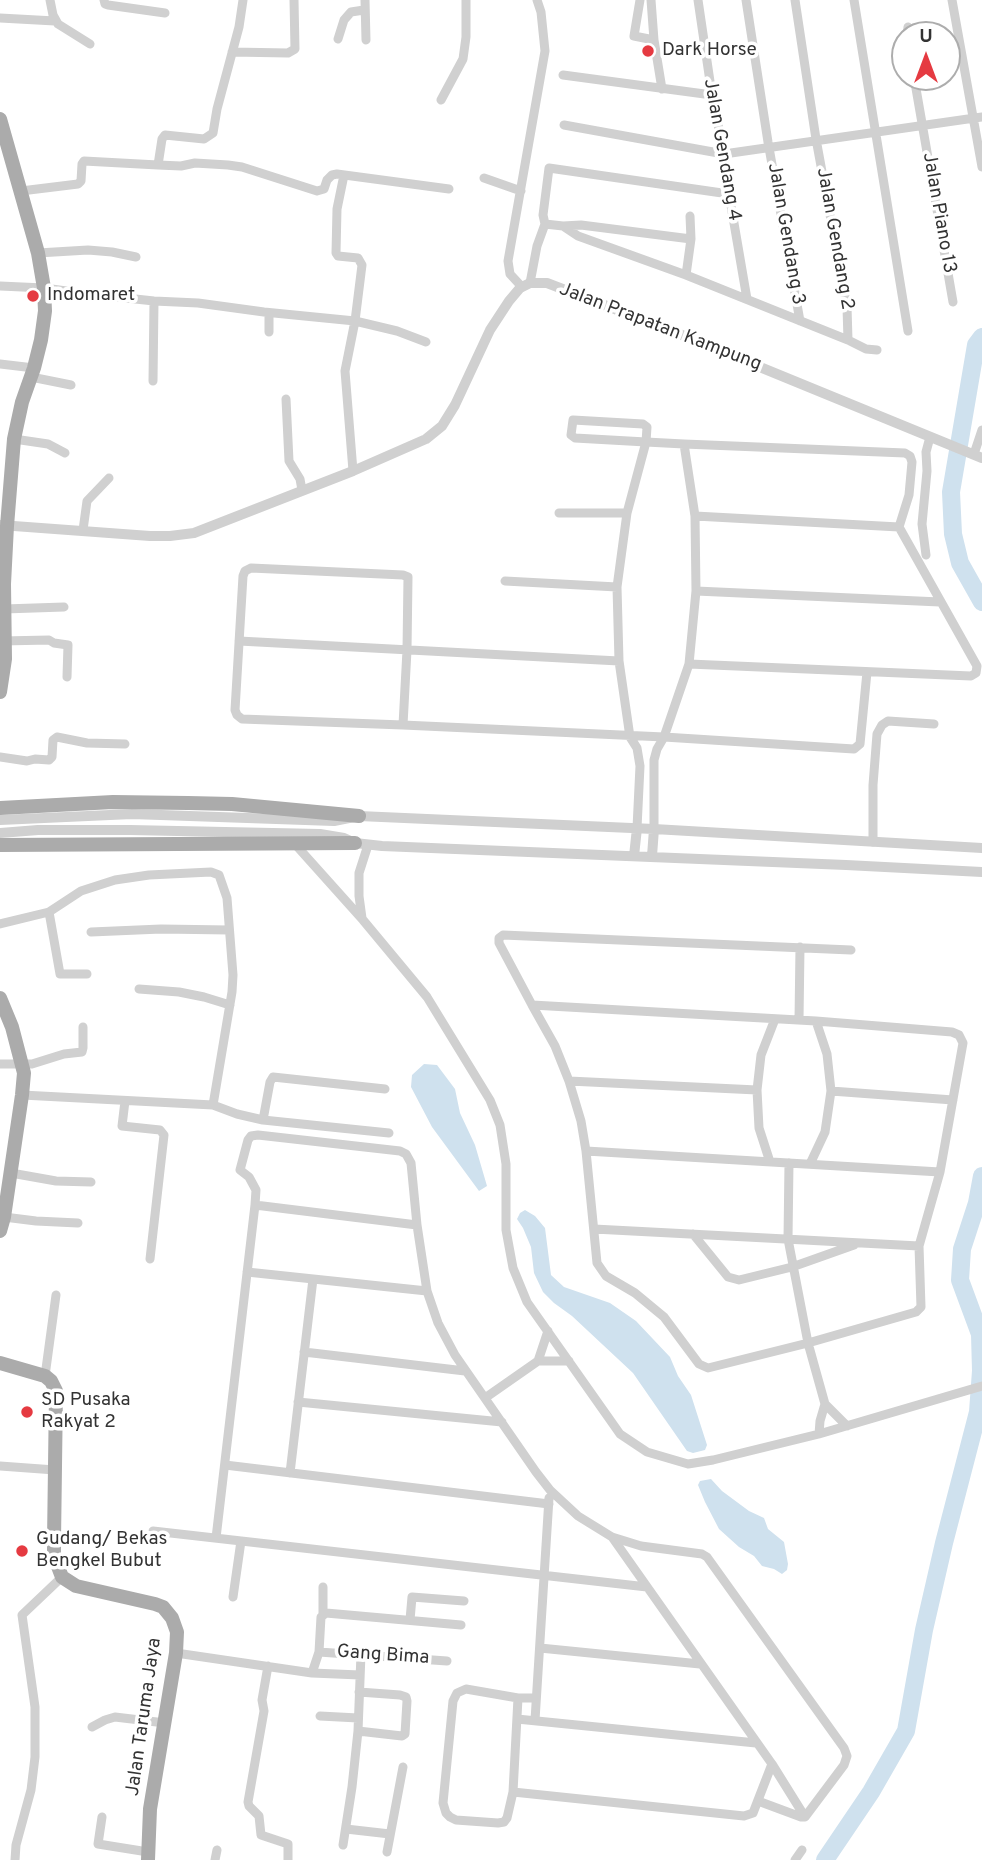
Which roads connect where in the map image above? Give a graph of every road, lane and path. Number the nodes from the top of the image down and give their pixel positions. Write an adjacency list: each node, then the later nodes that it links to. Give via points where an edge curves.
1 (50, 0): 17 (street)
2 (104, 0): 15 (street, via 108,5)
3 (243, 0): 22 (street)
4 (295, 0): 22 (street, via 295,49 288,53)
5 (466, 0): 27 (street, via 463,59)
6 (537, 0): 42 (street, via 545,51)
7 (640, 0): 20 (street, via 634,36)
8 (652, 0): 20 (street)
9 (698, 0): 26 (street, Jalan Gendang 4)
10 (746, 0): 34 (street, Jalan Gendang 3)
11 (795, 0): 33 (street, Jalan Gendang 2)
12 (854, 0): 32 (street)
13 (952, 0): 28 (street)
14 (364, 5): 18 (street, via 344,20); 19 (street)
15 (165, 13)
16 (0, 18): 17 (street)
17 (55, 21): 21 (street)
18 (338, 39)
19 (366, 40)
20 (654, 40): 24 (street)
21 (90, 44)
22 (232, 52): 36 (street, via 213,133 204,139 165,135)
23 (564, 75): 24 (street)
24 (662, 89): 26 (street)
25 (917, 91): 31 (street, Jalan Piano 13)
26 (712, 96): 35 (street, Jalan Gendang 4)
27 (441, 100)
28 (978, 117): 31 (street); 37 (street)
29 (0, 121): 41 (main road)
30 (564, 125): 35 (street)
31 (923, 125): 32 (street); 56 (street, Jalan Piano 13)
32 (875, 131): 33 (street); 61 (street)
33 (816, 139): 34 (street); 62 (street, Jalan Gendang 2, via 848,307)
34 (769, 148): 35 (street); 59 (street, Jalan Gendang 3)
35 (724, 154): 43 (street, Jalan Gendang 4)
36 (158, 165): 38 (street, via 242,167 317,191 332,175); 41 (street, via 84,161 78,184)
37 (982, 167)
38 (344, 175): 40 (street); 58 (street, via 336,253 361,262)
39 (484, 178): 42 (street)
40 (449, 189)
41 (21, 191): 48 (main road)
42 (521, 191): 51 (street, via 508,261 510,274)
43 (729, 194): 45 (street, via 549,168); 54 (street, Jalan Gendang 4)
44 (690, 216): 47 (street)
45 (545, 224): 46 (street); 51 (street)
46 (563, 226): 47 (street); 50 (street, via 578,236)
47 (691, 239): 50 (street)
48 (38, 253): 49 (street, via 88,250); 53 (main road)
49 (136, 257)
50 (686, 275): 54 (street)
51 (528, 282): 72 (street, Jalan Prapatan Kampung, via 547,284 672,331); 77 (street, via 490,330 442,426 426,439)
52 (0, 286): 53 (street)
53 (44, 288): 55 (street); 66 (main road, via 44,324)
54 (747, 299): 59 (street)
55 (154, 301): 57 (street); 67 (street)
56 (953, 302)
57 (269, 313): 58 (street); 60 (street)
58 (355, 321): 63 (street); 77 (street, via 345,371)
59 (800, 321): 62 (street)
60 (270, 331)
61 (908, 331)
62 (848, 340): 64 (street)
63 (426, 342)
64 (877, 350)
65 (0, 363): 66 (street)
66 (32, 372): 68 (street); 71 (main road)
67 (153, 381)
68 (71, 385)
69 (286, 399): 79 (street, via 289,461)
70 (982, 430): 76 (street)
71 (14, 439): 75 (street, via 48,444); 83 (main road)
72 (935, 439): 76 (street, Jalan Prapatan Kampung); 86 (street, via 926,452 922,524)
73 (646, 442): 73 (street, via 575,438 572,422 643,424); 74 (street); 81 (street)
74 (684, 444): 82 (street); 84 (street, via 908,454 912,458 909,495)
75 (65, 453)
76 (976, 455)
77 (353, 471): 79 (street)
78 (109, 478): 85 (street, via 87,501)
79 (302, 490): 85 (street, via 181,535)
80 (559, 513): 81 (street)
81 (627, 513): 88 (street)
82 (695, 516): 84 (street); 89 (street)
83 (3, 526): 85 (street); 92 (main road)
84 (900, 527): 90 (street)
85 (83, 530)
86 (926, 555)
87 (505, 581): 88 (street)
88 (617, 587): 96 (street)
89 (696, 591): 90 (street); 97 (street)
90 (940, 602): 98 (street, via 976,666 975,673)
91 (64, 607): 92 (street)
92 (4, 609): 93 (main road)
93 (3, 640): 99 (street, via 66,644); 100 (main road)
94 (239, 641): 95 (street); 95 (street, via 243,576 251,568 403,575 409,583); 101 (street, via 235,710 243,719)
95 (407, 650): 96 (street); 101 (street)
96 (619, 661): 103 (street)
97 (689, 664): 98 (street); 104 (street)
98 (867, 672): 104 (street, via 860,744 854,749)
99 (67, 677)
100 (0, 692)
101 (403, 724): 103 (street)
102 (933, 724): 114 (street, via 888,721 877,734)
103 (630, 737): 104 (street); 110 (street, via 640,766)
104 (664, 737): 111 (street, via 654,760)
105 (125, 744): 106 (street, via 57,737 49,760)
106 (0, 757)
107 (0, 808): 108 (main road, via 188,803)
108 (359, 816): 109 (street, via 343,820 132,814); 110 (street)
109 (0, 820)
110 (636, 828): 111 (street); 118 (street)
111 (654, 829): 114 (street); 119 (street)
112 (0, 833): 113 (street, via 320,834)
113 (356, 842): 115 (main road); 118 (street); 122 (street)
114 (873, 842): 117 (street)
115 (294, 844): 116 (main road); 122 (street)
116 (0, 845)
117 (982, 848)
118 (634, 856): 119 (street)
119 (652, 856): 120 (street)
120 (982, 873)
121 (49, 912): 123 (street); 124 (street, via 81,891 115,880 211,872 219,875 228,898); 128 (street, via 60,974)
122 (363, 920): 171 (street, via 427,996 490,1100 500,1125 506,1164 506,1230 513,1268 527,1302)
123 (0, 924)
124 (229, 930): 125 (street); 131 (street)
125 (91, 932)
126 (800, 947): 127 (street); 132 (street, via 503,935 499,943); 134 (street)
127 (851, 950)
128 (87, 974)
129 (139, 989): 131 (street, via 179,992)
130 (0, 998): 138 (main road)
131 (230, 1005): 146 (street)
132 (532, 1005): 133 (street); 139 (street)
133 (775, 1019): 134 (street); 141 (street, via 761,1055)
134 (799, 1020): 135 (street)
135 (816, 1021): 142 (street, via 827,1054); 144 (street, via 959,1035 962,1043)
136 (83, 1027): 138 (street, via 82,1052)
137 (0, 1064): 138 (street)
138 (22, 1065): 143 (main road)
139 (569, 1081): 141 (street); 149 (street)
140 (385, 1089): 147 (street, via 272,1077)
141 (757, 1090): 150 (street, via 759,1128)
142 (831, 1091): 144 (street); 152 (street, via 825,1132)
143 (22, 1095): 145 (street); 154 (main road)
144 (953, 1100): 153 (street)
145 (125, 1101): 146 (street); 165 (street, via 122,1125 160,1130 164,1135)
146 (213, 1105): 147 (street)
147 (263, 1120): 148 (street)
148 (389, 1133)
149 (586, 1152): 150 (street); 160 (street)
150 (770, 1162): 151 (street)
151 (789, 1163): 152 (street); 162 (street)
152 (810, 1164): 153 (street)
153 (940, 1172): 164 (street)
154 (11, 1173): 155 (street); 158 (main road)
155 (91, 1182)
156 (256, 1205): 159 (street); 159 (street, via 256,1190 240,1167 251,1136 400,1151 411,1163); 167 (street)
157 (78, 1223): 158 (street)
158 (2, 1224)
159 (417, 1225): 169 (street)
160 (594, 1229): 161 (street); 172 (street, via 597,1264 606,1276 663,1317 699,1364 708,1368)
161 (693, 1234): 162 (street); 166 (street, via 728,1278 739,1280)
162 (788, 1239): 163 (street); 166 (street)
163 (861, 1243): 164 (street); 166 (street)
164 (919, 1246): 172 (street, via 921,1307 916,1312)
165 (150, 1259)
166 (792, 1267): 172 (street)
167 (247, 1272): 168 (street); 186 (street)
168 (313, 1279): 169 (street); 173 (street)
169 (427, 1291): 177 (street, via 438,1323)
170 (56, 1295): 178 (street)
171 (548, 1331): 174 (street); 175 (street)
172 (808, 1343): 182 (street)
173 (304, 1352): 177 (street); 181 (street)
174 (538, 1361): 175 (street); 180 (street)
175 (569, 1361): 185 (street, via 620,1434 647,1452 688,1464)
176 (0, 1363): 178 (main road)
177 (465, 1371): 180 (street)
178 (45, 1376): 188 (main road, via 56,1391)
179 (982, 1387): 184 (street)
180 (485, 1398): 183 (street)
181 (299, 1402): 183 (street); 189 (street)
182 (825, 1404): 184 (street); 185 (street)
183 (502, 1422): 190 (street)
184 (847, 1426): 185 (street)
185 (819, 1434)
186 (225, 1465): 189 (street); 194 (street)
187 (0, 1466): 188 (street)
188 (55, 1471): 197 (main road, via 54,1556)
189 (290, 1473): 191 (street)
190 (550, 1490): 191 (street); 193 (street, via 578,1516)
191 (549, 1504): 196 (street)
192 (153, 1531): 194 (street)
193 (612, 1536): 199 (street); 230 (street, via 641,1546 707,1557 844,1748 844,1765)
194 (216, 1538): 195 (street)
195 (241, 1541): 196 (street); 200 (street)
196 (544, 1574): 199 (street); 205 (street)
197 (62, 1577): 207 (main road, Jalan Taruma Jaya, via 76,1586 163,1607 177,1632); 237 (street, via 22,1615 35,1707 35,1757)
198 (323, 1587): 202 (street)
199 (647, 1587): 210 (street)
200 (233, 1597)
201 (464, 1601): 203 (street, via 412,1597)
202 (323, 1614): 203 (street); 206 (street)
203 (410, 1620): 204 (street)
204 (461, 1625)
205 (540, 1648): 210 (street); 216 (street)
206 (319, 1652): 208 (street, Gang Bima); 212 (street)
207 (177, 1653): 211 (street); 221 (main road, Jalan Taruma Jaya)
208 (361, 1654): 209 (street, Gang Bima); 213 (street)
209 (447, 1661)
210 (700, 1664): 224 (street)
211 (268, 1666): 212 (street); 238 (street, via 248,1802 259,1816 261,1835 288,1844)
212 (312, 1673): 213 (street)
213 (360, 1675): 214 (street)
214 (359, 1692): 218 (street); 223 (street, via 400,1695 407,1701 402,1736)
215 (518, 1698): 216 (street); 219 (street); 227 (street, via 466,1689 457,1693 443,1803 446,1813 456,1820 498,1823 507,1818)
216 (536, 1698): 220 (street)
217 (320, 1716): 218 (street)
218 (358, 1718): 223 (street)
219 (517, 1718): 220 (street); 227 (street)
220 (535, 1720): 224 (street)
221 (165, 1723): 222 (street, via 115,1717); 236 (main road, Jalan Taruma Jaya, via 150,1809)
222 (92, 1727)
223 (358, 1731): 231 (street)
224 (756, 1743): 225 (street)
225 (772, 1764): 228 (street); 230 (street)
226 (403, 1767): 232 (street)
227 (513, 1792): 228 (street, via 744,1816 753,1813)
228 (758, 1801): 230 (street)
229 (102, 1817): 236 (street, via 98,1844)
230 (805, 1817)
231 (346, 1829): 232 (street); 233 (street)
232 (390, 1834): 235 (street)
233 (343, 1845)
234 (802, 1850): 239 (street)
235 (387, 1852)
236 (148, 1856)
237 (15, 1860)
238 (288, 1860)
239 (795, 1860)

